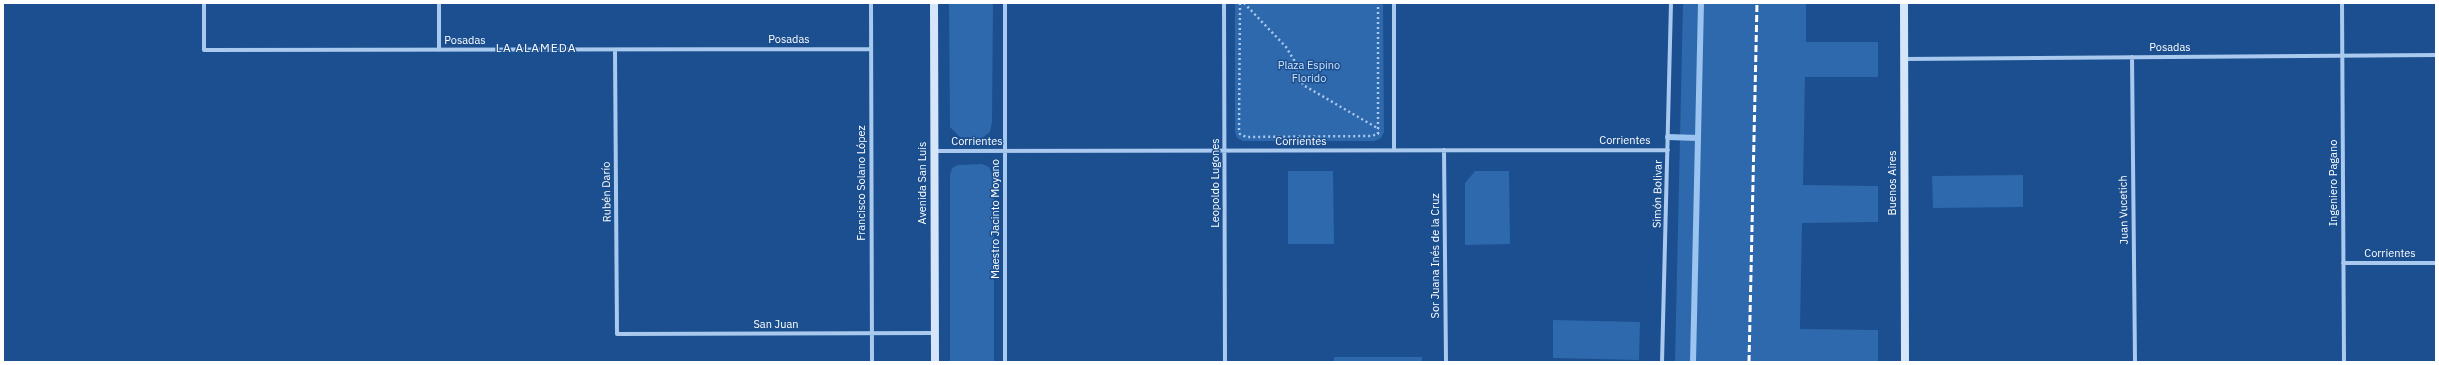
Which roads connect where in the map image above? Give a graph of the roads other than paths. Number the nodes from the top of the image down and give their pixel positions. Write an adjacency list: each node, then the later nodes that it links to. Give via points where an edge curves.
1 (204, 3): 12 (street, Posadas, via 204,50)
2 (439, 3): 12 (street)
3 (871, 3): 11 (street, Francisco Solano López)
4 (934, 3): 21 (main road, Avenida San Luis)
5 (1005, 3): 22 (street, Maestro Jacinto Moyano)
6 (1224, 3): 23 (street, Leopoldo Lugones)
7 (1394, 3): 18 (street)
8 (1671, 3): 20 (street, Simón Bolivar)
9 (1904, 3): 17 (main road, Buenos Aires)
10 (2342, 3): 15 (street, Ingeniero Pagano)
11 (871, 49): 13 (street, Posadas); 26 (street, Francisco Solano López)
12 (438, 50): 13 (street, Posadas)
13 (615, 50): 28 (street, Rubén Darío)
14 (2436, 55): 15 (street, Posadas)
15 (2342, 56): 16 (street, Posadas); 24 (street, Ingeniero Pagano)
16 (2132, 58): 17 (street, Posadas); 36 (street, Juan Vucetich)
17 (1904, 59): 35 (main road, Buenos Aires)
18 (1394, 150): 19 (street, Corrientes); 23 (street, Corrientes)
19 (1444, 150): 20 (street, Corrientes); 33 (street, Sor Juana Inés de la Cruz)
20 (1668, 150): 34 (street, Simón Bolivar)
21 (934, 151): 22 (street, Corrientes); 27 (main road, Avenida San Luis)
22 (1005, 151): 23 (street, Corrientes); 31 (street, Maestro Jacinto Moyano)
23 (1225, 151): 32 (street, Leopoldo Lugones)
24 (2343, 263): 25 (street, Corrientes); 37 (street, Ingeniero Pagano)
25 (2436, 263)
26 (872, 333): 27 (street, San Juan); 28 (street, San Juan); 29 (street, Francisco Solano López)
27 (934, 333): 30 (main road, Avenida San Luis)
28 (617, 334)
29 (872, 362)
30 (935, 362)
31 (1005, 362)
32 (1225, 362)
33 (1446, 362)
34 (1662, 362)
35 (1905, 362)
36 (2135, 362)
37 (2344, 362)

